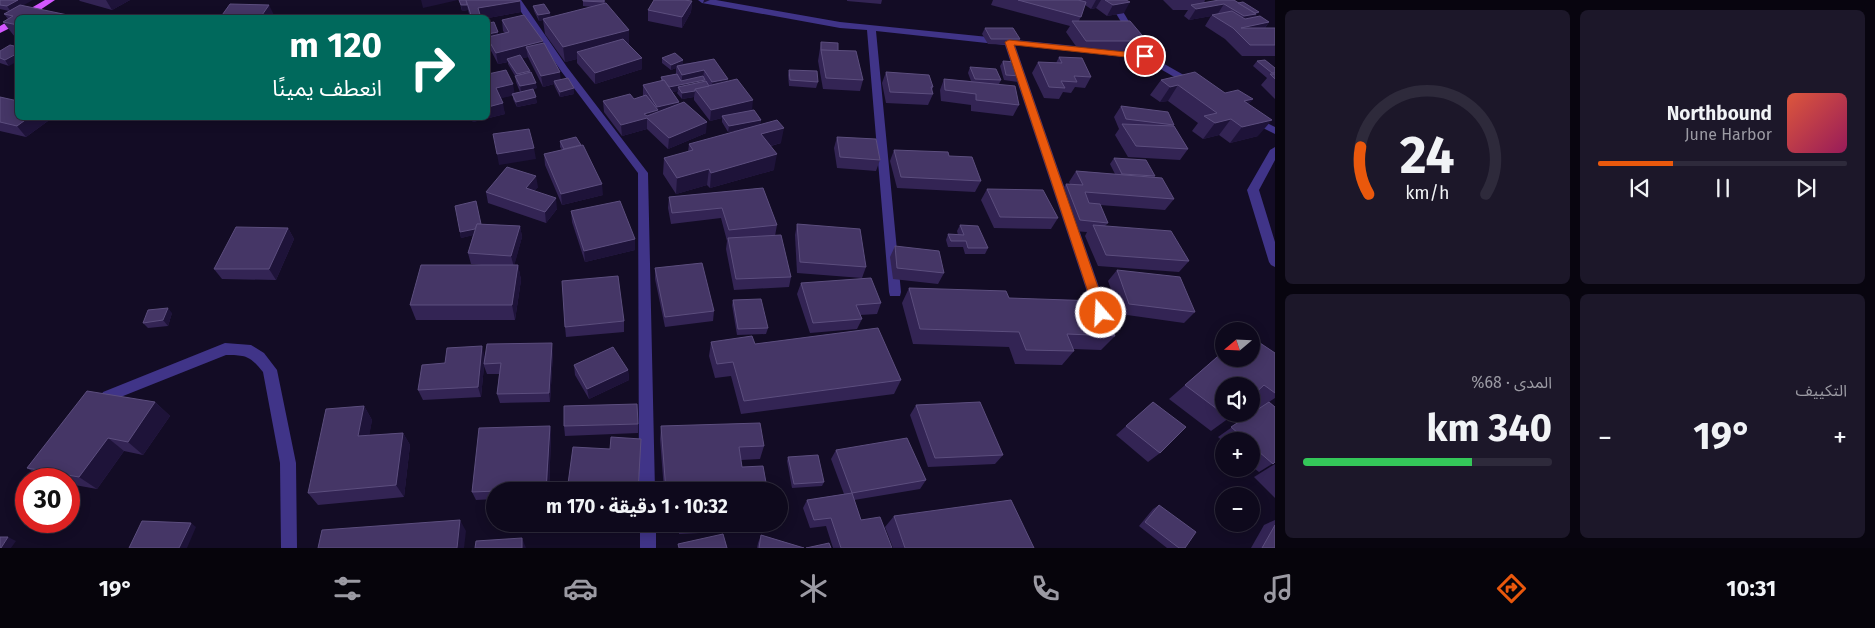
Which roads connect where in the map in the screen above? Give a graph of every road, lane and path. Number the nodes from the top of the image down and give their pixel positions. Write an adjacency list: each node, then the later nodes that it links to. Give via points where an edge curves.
1 (51, 0): 5 (main road)
2 (517, 0): 19 (street, via 564,70 642,173)
3 (702, 0): 7 (street)
4 (1112, 0): 10 (street)
5 (26, 15)
6 (15, 22): 8 (main road)
7 (871, 28): 9 (street); 16 (street)
8 (0, 30)
9 (1009, 42): 10 (street); 17 (street)
10 (1141, 48): 11 (street)
11 (1206, 91)
12 (1240, 111): 13 (street)
13 (1275, 131)
14 (1275, 150): 15 (street, via 1252,190)
15 (1275, 262)
16 (895, 292)
17 (1101, 313)
18 (108, 396): 21 (street, via 225,349 246,349 259,357 270,370 288,463)
19 (647, 482)
20 (648, 532): 22 (street)
21 (289, 548)
22 (648, 548)

